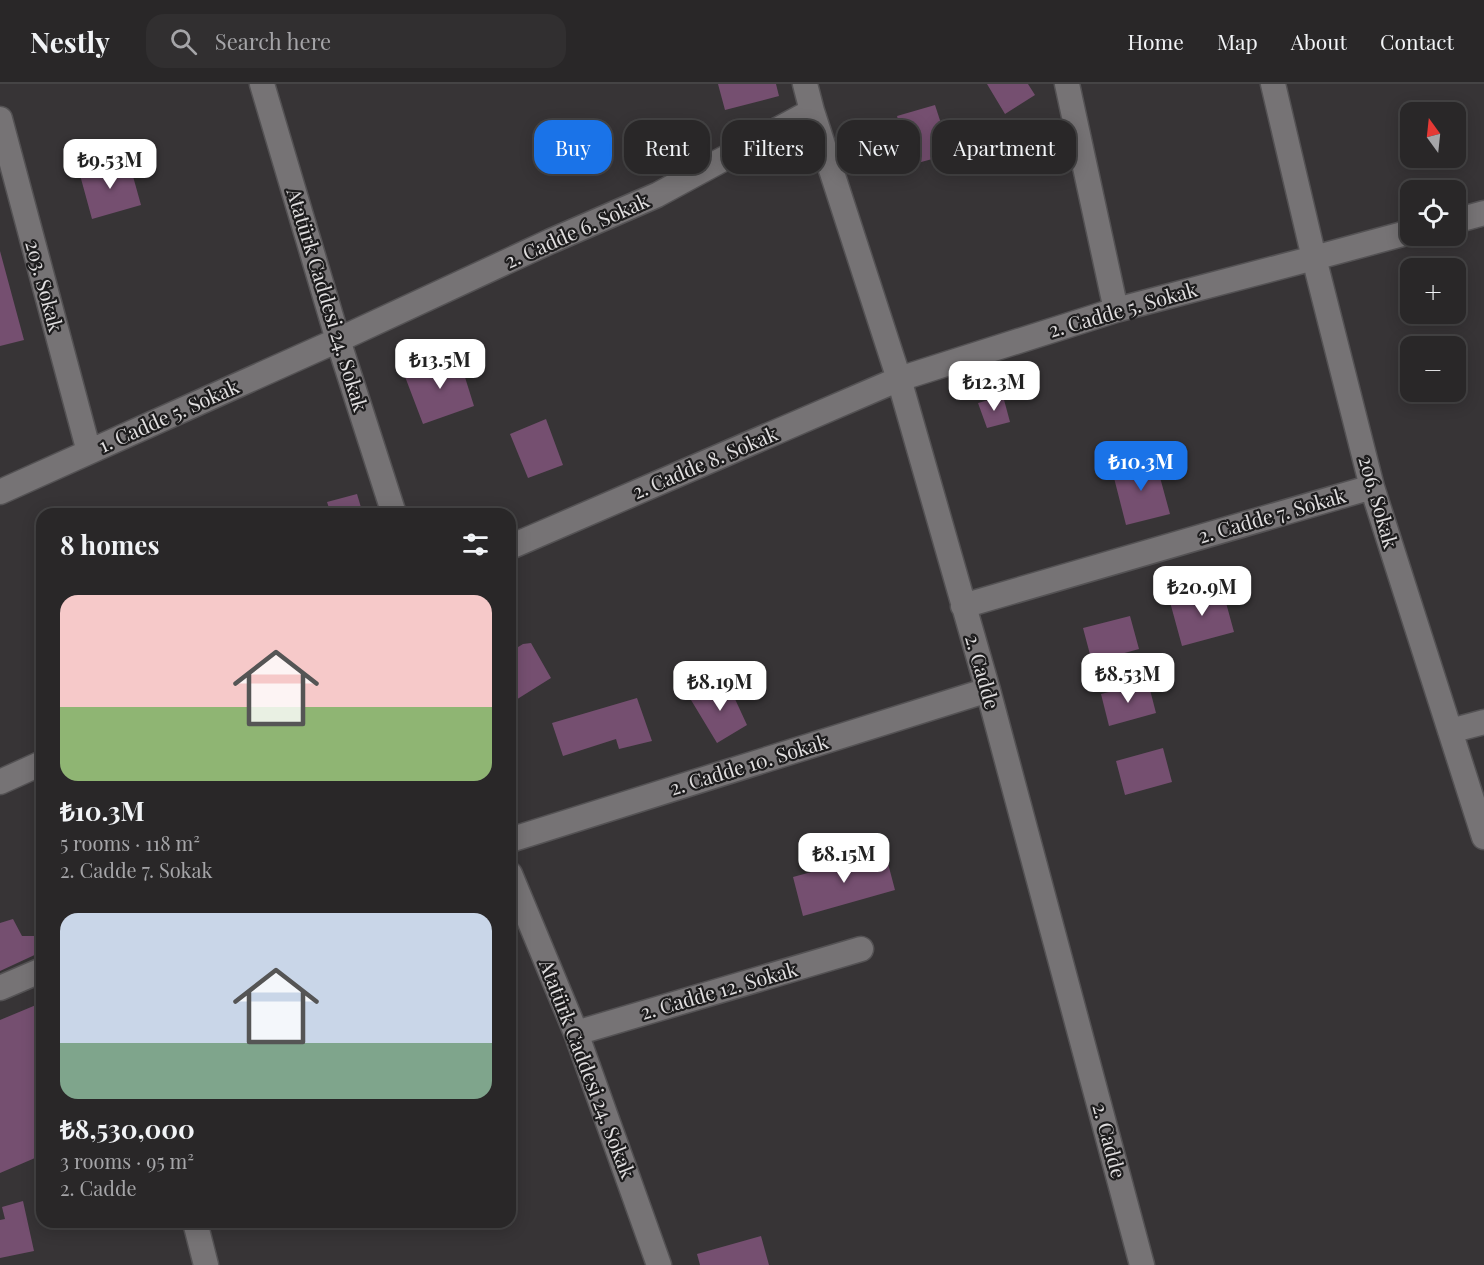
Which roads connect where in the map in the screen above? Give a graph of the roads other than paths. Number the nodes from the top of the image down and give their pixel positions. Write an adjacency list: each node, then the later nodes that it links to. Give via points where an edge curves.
1 (262, 84): 12 (street, Atatürk Caddesi 24. Sokak)
2 (805, 84): 5 (street, 2. Cadde)
3 (1067, 84): 11 (street)
4 (1273, 84): 10 (street, 206. Sokak)
5 (812, 111): 12 (street, 2. Cadde 6. Sokak, via 657,195); 13 (street, 2. Cadde)
6 (0, 119): 14 (street, 203. Sokak)
7 (1484, 213): 8 (street)
8 (1466, 218)
9 (1400, 235): 10 (street)
10 (1314, 258): 11 (street, 2. Cadde 5. Sokak); 15 (street, 206. Sokak)
11 (1116, 310): 13 (street, 2. Cadde 5. Sokak)
12 (338, 340): 14 (street, 1. Cadde 5. Sokak); 17 (street, Atatürk Caddesi 24. Sokak)
13 (899, 379): 18 (street, 2. Cadde 8. Sokak); 19 (street, 2. Cadde)
14 (89, 452): 16 (street, 1. Cadde 5. Sokak)
15 (1372, 486): 19 (street, 2. Cadde 7. Sokak); 22 (street, 206. Sokak)
16 (0, 492)
17 (392, 508)
18 (516, 544)
19 (963, 606): 20 (street, 2. Cadde)
20 (988, 690): 26 (street, 2. Cadde 10. Sokak); 35 (street, 2. Cadde)
21 (1484, 722): 22 (street)
22 (1450, 731): 25 (street, 206. Sokak)
23 (36, 766): 24 (street)
24 (0, 782)
25 (1484, 837)
26 (516, 838)
27 (516, 888): 31 (street, Atatürk Caddesi 24. Sokak)
28 (861, 949): 31 (street, 2. Cadde 12. Sokak)
29 (36, 973): 30 (street)
30 (0, 988)
31 (576, 1033): 34 (street, Atatürk Caddesi 24. Sokak)
32 (197, 1228): 33 (street)
33 (206, 1265)
34 (659, 1265)
35 (1142, 1265)

